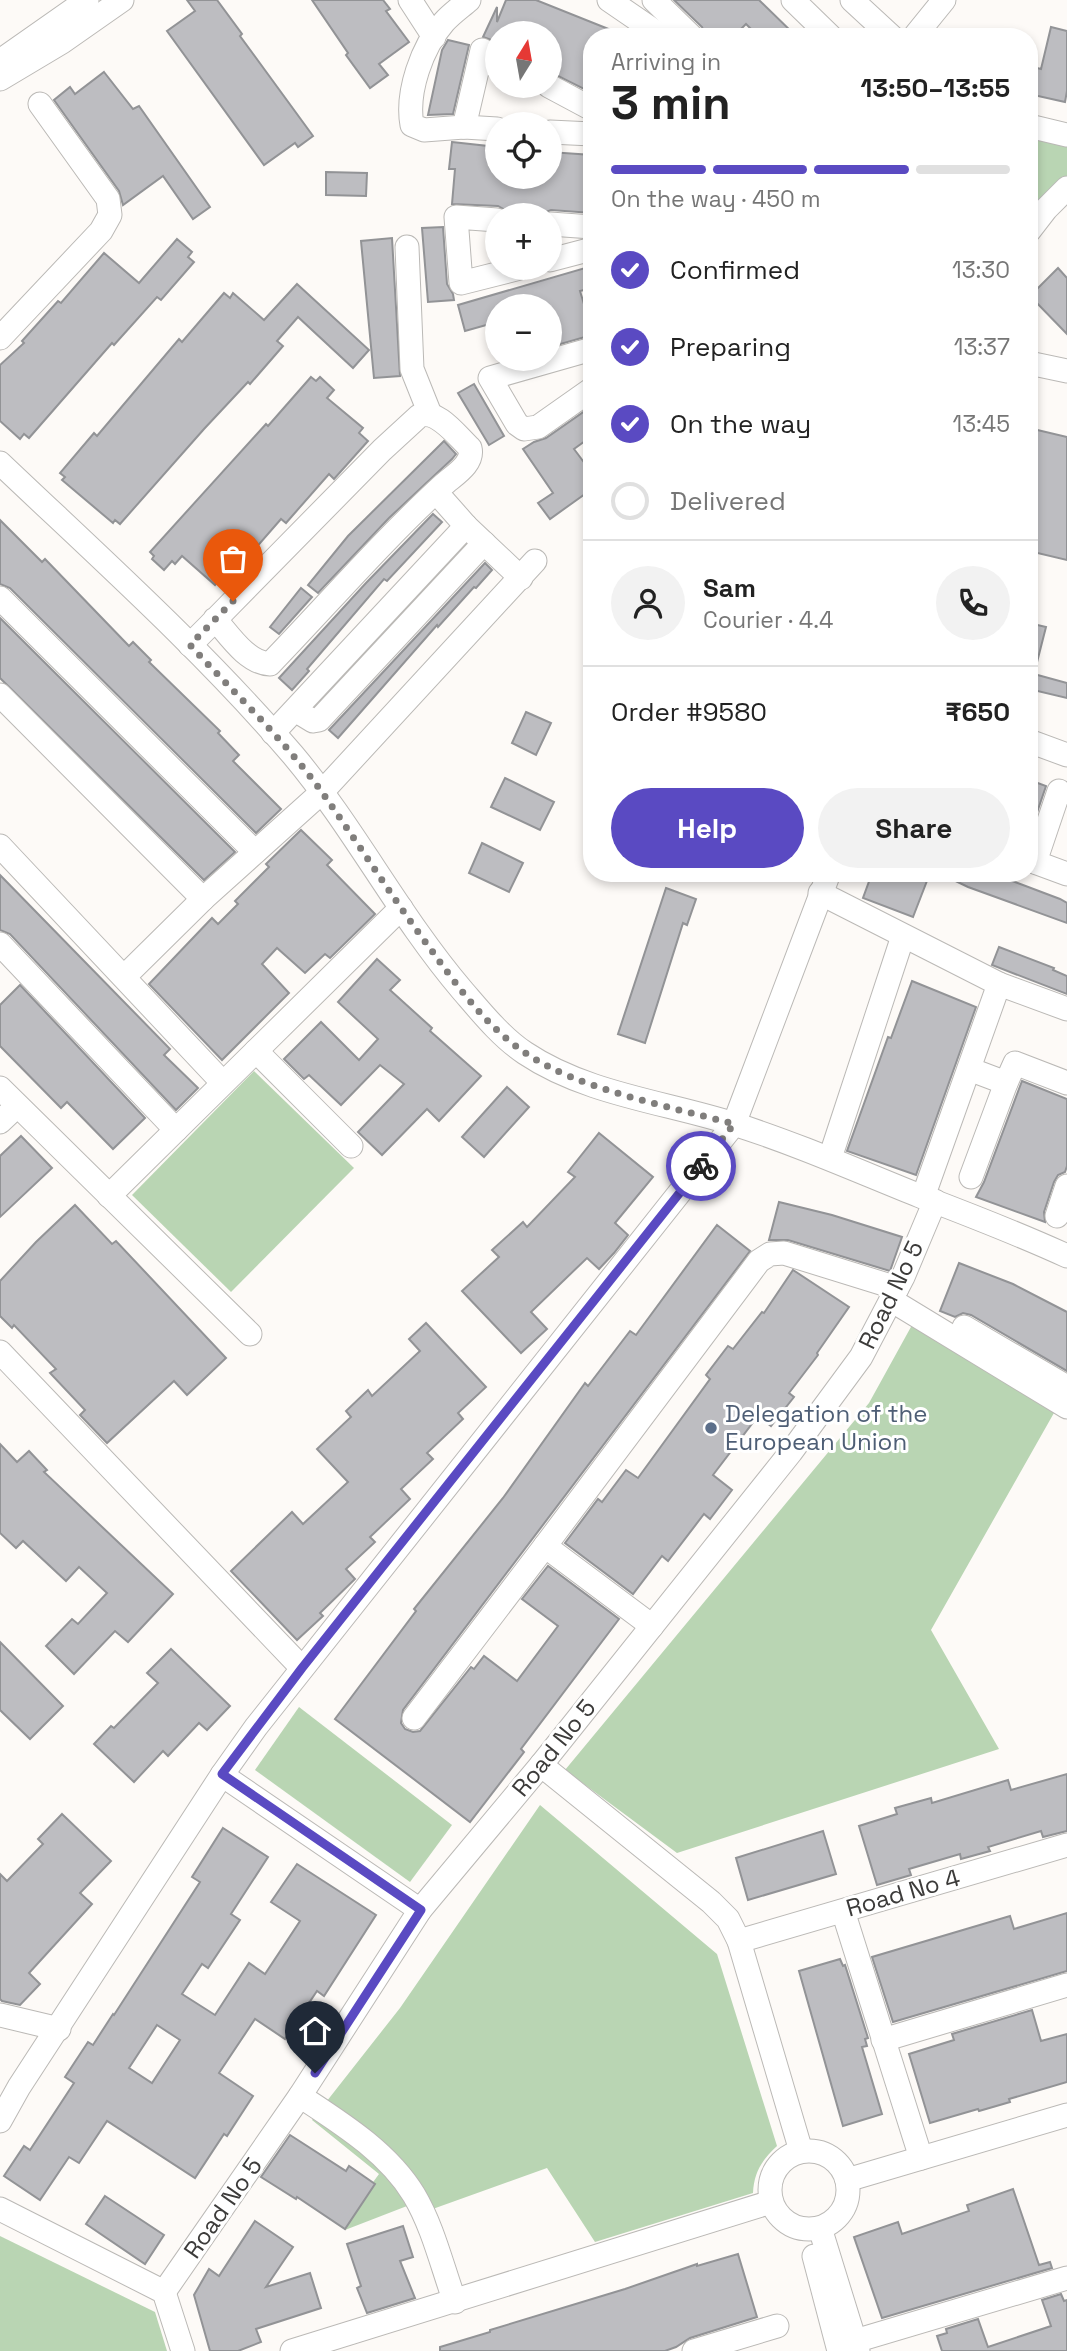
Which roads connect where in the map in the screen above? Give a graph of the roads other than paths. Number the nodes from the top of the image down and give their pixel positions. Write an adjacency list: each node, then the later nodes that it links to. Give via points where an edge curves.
1 (87, 0): 17 (street)
2 (122, 0): 18 (street)
3 (410, 0): 15 (street)
4 (608, 0): 10 (street)
5 (654, 0): 11 (street)
6 (793, 0): 12 (street)
7 (852, 0): 13 (street)
8 (944, 0): 14 (street)
9 (455, 4): 15 (street)
10 (650, 28)
11 (683, 28)
12 (822, 28)
13 (882, 28)
14 (921, 28)
15 (434, 37): 22 (street, via 416,75 412,125 424,130)
16 (485, 52): 22 (street)
17 (0, 61)
18 (0, 79)
19 (562, 93): 21 (street)
20 (40, 104): 37 (street, via 108,199 110,215 101,232)
21 (583, 104)
22 (464, 127): 23 (street)
23 (485, 128)
24 (1038, 128): 27 (street)
25 (562, 133): 26 (street)
26 (583, 134)
27 (1067, 135)
28 (1067, 188): 30 (street)
29 (485, 219): 36 (street, via 456,217 461,283)
30 (1038, 219)
31 (562, 225): 32 (street)
32 (583, 226)
33 (407, 247): 42 (street, via 412,369)
34 (583, 251): 35 (street)
35 (562, 257)
36 (485, 277)
37 (0, 338)
38 (583, 352): 41 (street, via 490,378 524,429 538,426)
39 (1038, 365): 40 (street)
40 (1067, 371)
41 (583, 395)
42 (430, 414): 44 (street, via 471,453 468,462); 48 (street, via 419,416 382,450)
43 (0, 463): 49 (street)
44 (436, 492): 45 (street); 48 (street, via 270,664 246,653)
45 (466, 526): 46 (street); 51 (street)
46 (484, 543): 51 (street, via 318,720); 56 (street, via 528,569)
47 (0, 598): 59 (street)
48 (215, 620): 49 (street)
49 (190, 645): 52 (street)
50 (0, 695): 63 (street)
51 (295, 709): 52 (street)
52 (273, 733): 56 (street)
53 (1038, 744): 54 (street)
54 (1067, 755)
55 (1059, 792): 58 (street)
56 (316, 798): 59 (street); 64 (street)
57 (0, 846): 67 (street)
58 (1038, 846)
59 (255, 852): 63 (street)
60 (1038, 863): 61 (street)
61 (1067, 874)
62 (824, 883): 65 (street); 78 (street)
63 (203, 899): 67 (street)
64 (395, 913): 70 (street); 78 (street, via 482,1013 525,1053 604,1088)
65 (903, 936): 68 (street); 81 (street)
66 (0, 944): 79 (street)
67 (124, 978): 72 (street)
68 (999, 984): 69 (street); 71 (street, Road No 5)
69 (1067, 1009)
70 (256, 1051): 72 (street); 80 (street)
71 (969, 1069): 73 (street); 85 (street, Road No 5)
72 (223, 1083): 79 (street)
73 (1006, 1083): 74 (street, via 1015,1063); 82 (street)
74 (1067, 1083)
75 (0, 1087): 76 (street)
76 (17, 1106): 77 (street); 84 (street)
77 (0, 1122)
78 (734, 1124): 81 (street); 96 (street)
79 (176, 1130): 84 (street)
80 (351, 1146)
81 (830, 1158): 85 (street)
82 (971, 1177)
83 (1067, 1186): 86 (street)
84 (109, 1195): 90 (street)
85 (929, 1199): 87 (street); 88 (street, Road No 5)
86 (1057, 1216)
87 (1067, 1255)
88 (894, 1294): 89 (street); 94 (street, via 784,1253 769,1254 759,1261); 95 (street, Road No 5, via 861,1357)
89 (921, 1319): 92 (street, via 927,1306); 93 (street)
90 (250, 1334)
91 (0, 1352): 96 (street)
92 (1067, 1387)
93 (1067, 1407)
94 (545, 1546): 95 (street); 97 (street)
95 (652, 1626): 98 (street, Road No 5)
96 (302, 1668): 99 (street)
97 (414, 1718)
98 (541, 1765): 101 (street, Road No 5); 103 (street, via 711,1902)
99 (222, 1774): 101 (street); 106 (street)
100 (1067, 1845): 102 (street, Road No 4)
101 (421, 1910): 108 (street, Road No 5)
102 (843, 1911): 103 (street, Road No 4); 107 (street)
103 (739, 1941): 111 (street)
104 (1067, 1985): 107 (street)
105 (0, 2015): 106 (street)
106 (53, 2027): 110 (street)
107 (883, 2040): 112 (street)
108 (300, 2096): 118 (street, Road No 5); 119 (street, via 350,2129 403,2180 425,2219)
109 (1067, 2115): 112 (street)
110 (0, 2122)
111 (801, 2151): 113 (street, via 834,2160); 114 (street, via 778,2165 769,2189)
112 (920, 2158): 113 (street)
113 (847, 2180): 116 (street, via 846,2204 840,2214)
114 (771, 2202): 116 (street, via 785,2221); 119 (street)
115 (0, 2209): 118 (street)
116 (814, 2228): 121 (street)
117 (1067, 2278): 121 (street)
118 (164, 2292): 122 (street)
119 (455, 2302): 123 (street)
120 (778, 2326): 124 (street)
121 (851, 2348)
122 (183, 2351)
123 (292, 2351)
124 (694, 2351)

